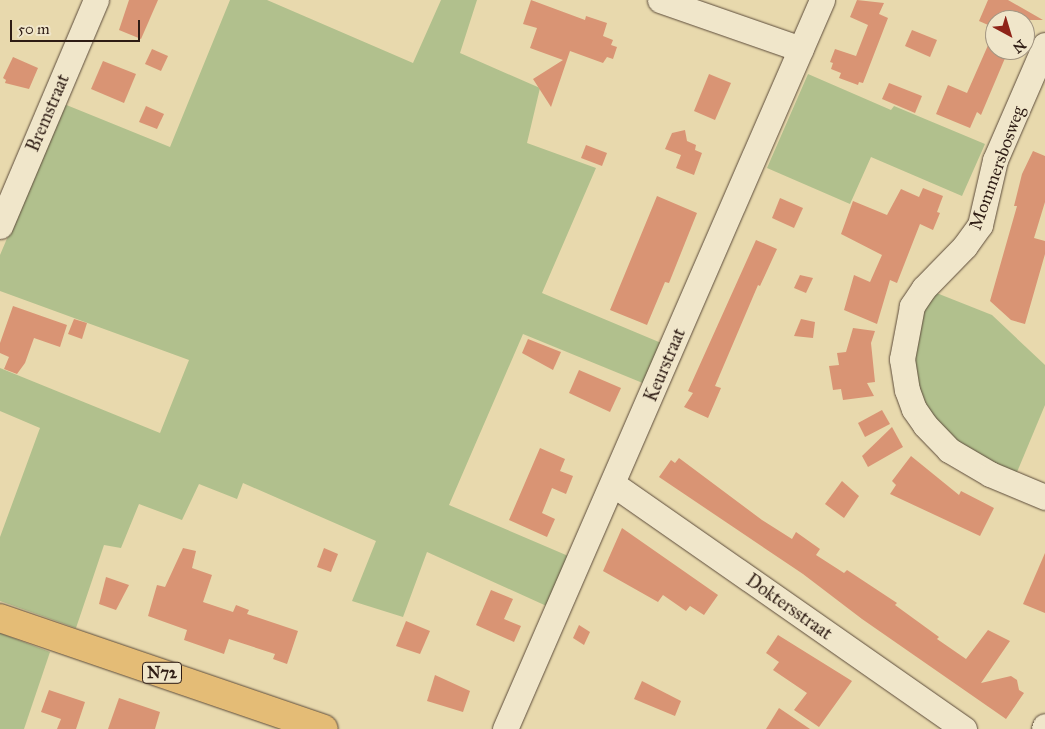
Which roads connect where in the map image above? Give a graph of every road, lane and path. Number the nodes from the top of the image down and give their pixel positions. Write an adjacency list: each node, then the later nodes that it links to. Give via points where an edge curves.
1 (96, 0): 6 (street, Bremstraat)
2 (660, 0): 5 (street)
3 (822, 0): 5 (street, Keurstraat)
4 (1045, 45): 8 (street, Mommersbosweg, via 995,160 980,225 912,306 902,359 914,409 924,425 949,450 990,474)
5 (801, 49): 7 (street, Keurstraat)
6 (0, 226)
7 (613, 484): 11 (street, Keurstraat); 12 (street, Doktersstraat)
8 (1045, 497)
9 (0, 618): 10 (main road, N72)
10 (324, 729)
11 (505, 729)
12 (964, 729)

